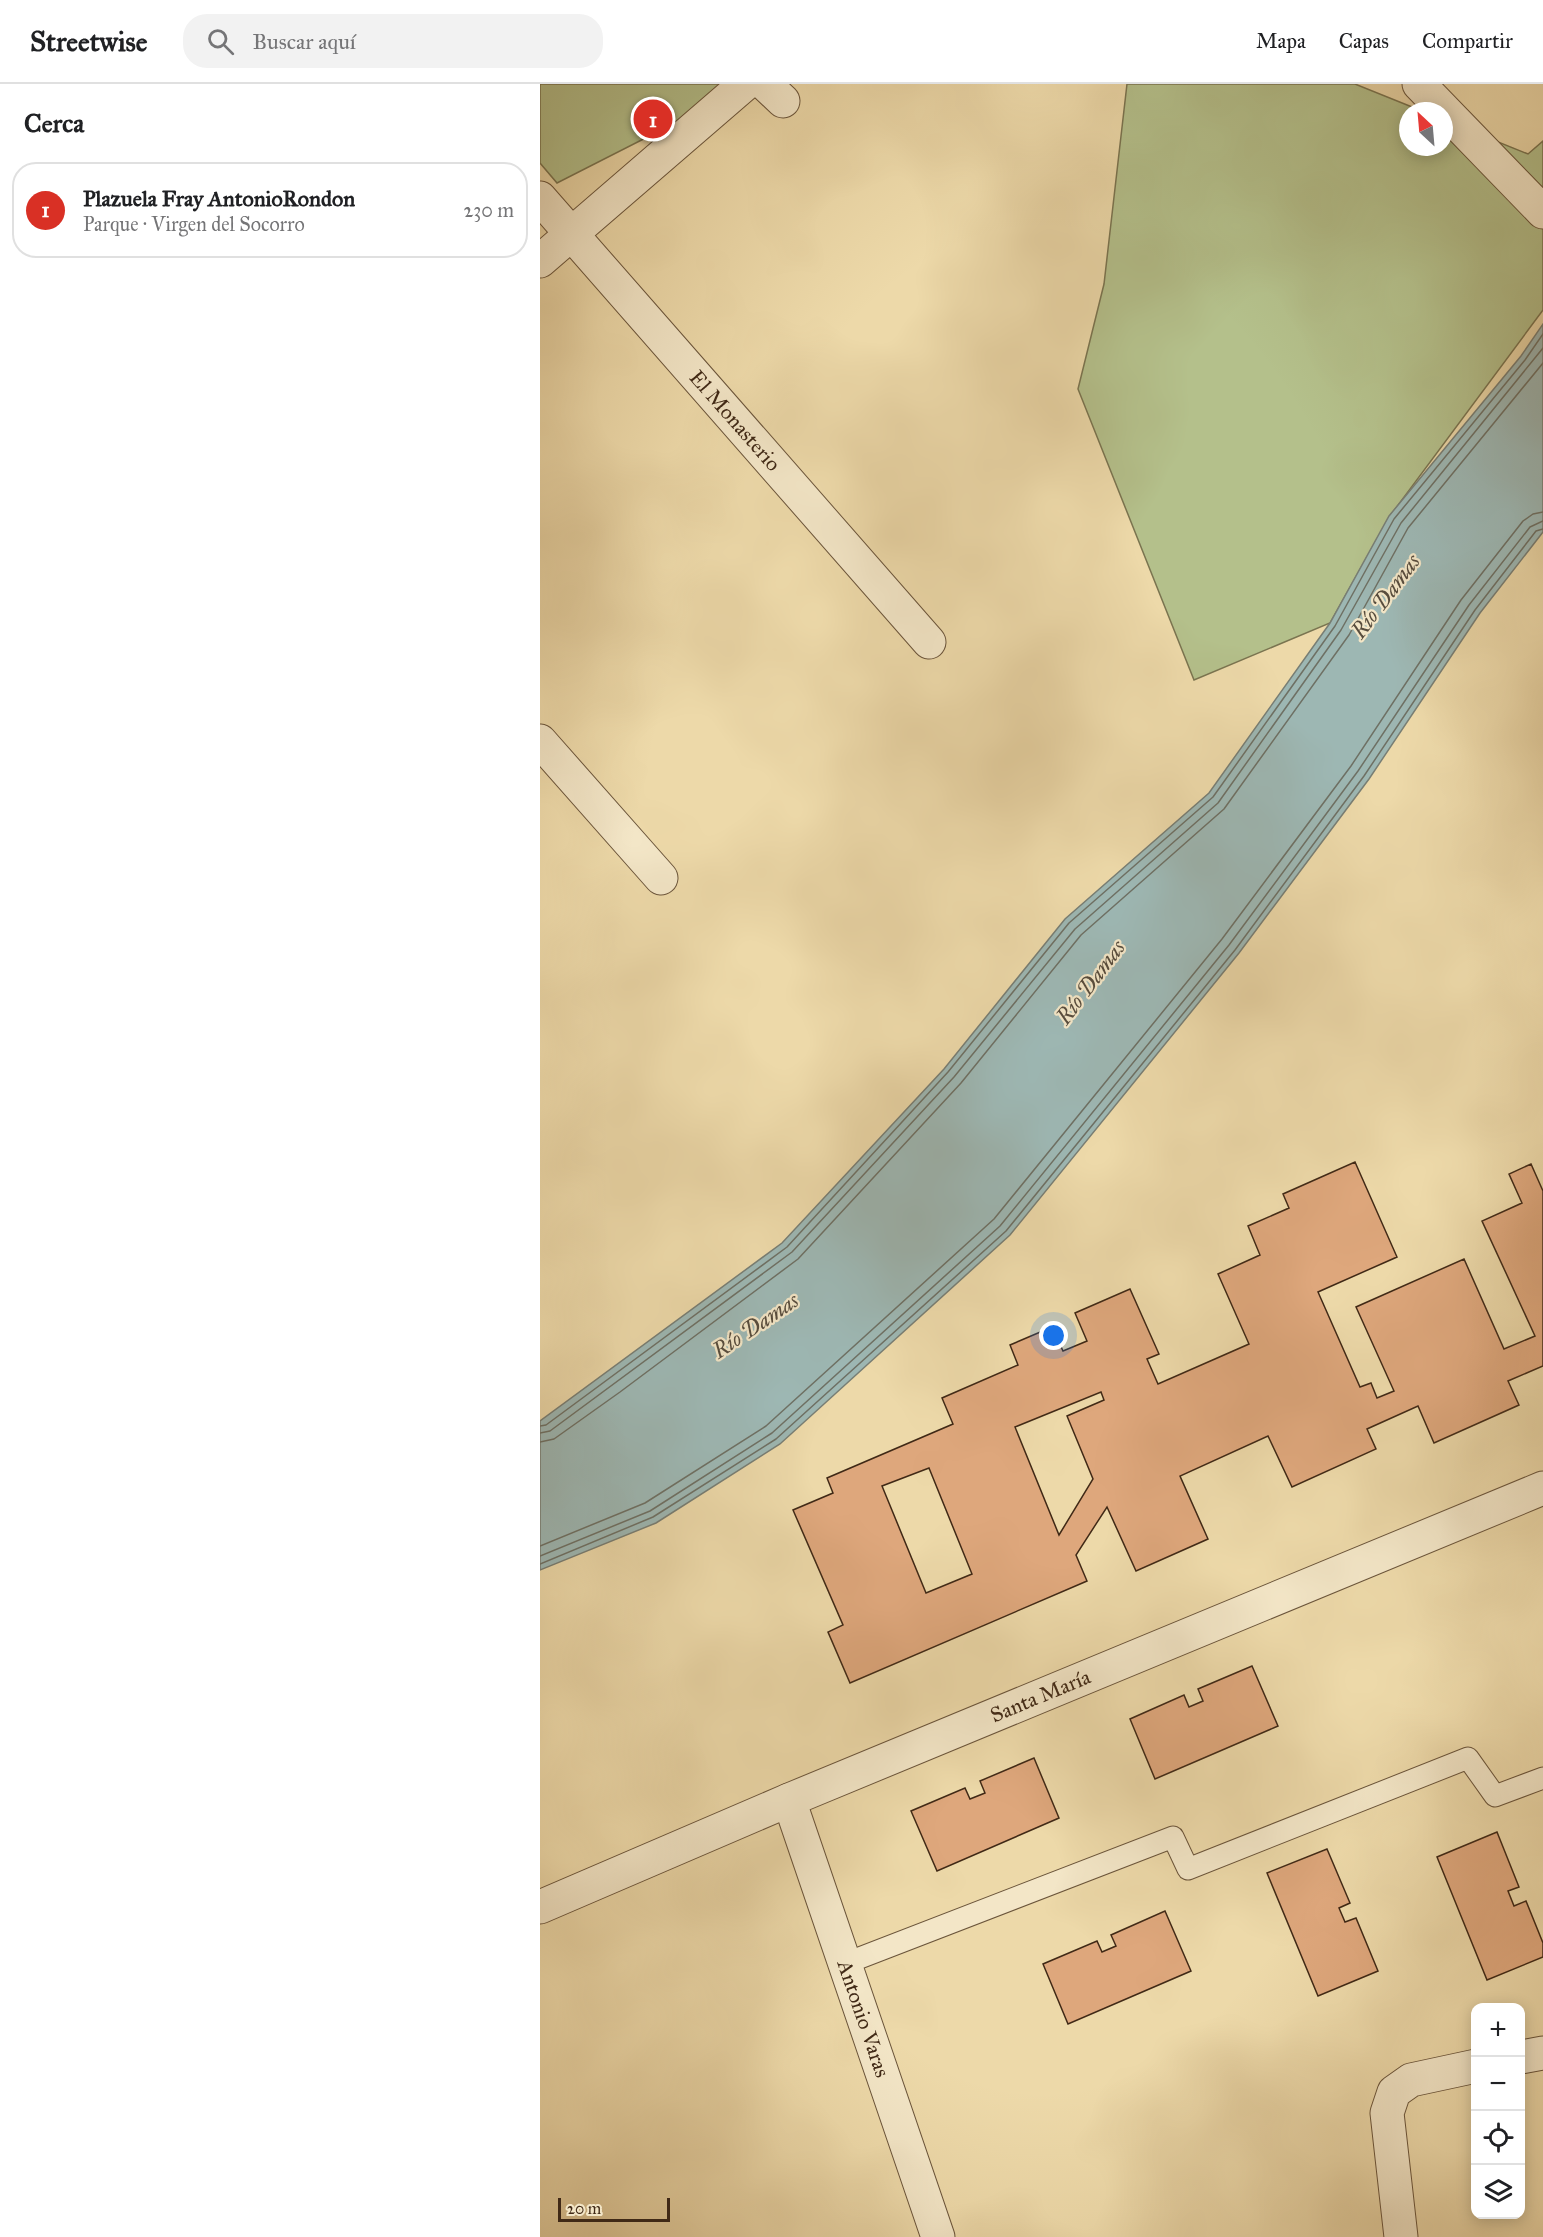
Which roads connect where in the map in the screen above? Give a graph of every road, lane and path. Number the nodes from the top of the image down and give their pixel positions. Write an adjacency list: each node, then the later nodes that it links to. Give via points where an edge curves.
1 (746, 84): 5 (street)
2 (1419, 84): 4 (street)
3 (540, 198): 5 (street, El Monasterio)
4 (1535, 204)
5 (571, 234): 6 (street); 7 (street, El Monasterio)
6 (540, 261)
7 (929, 642)
8 (540, 741): 9 (street)
9 (661, 878)
10 (1543, 1488): 12 (street, Santa María)
11 (1543, 1778): 14 (lane, via 1496,1796 1468,1758 1188,1869 1173,1837)
12 (789, 1800): 13 (street, Santa María); 14 (street, Antonio Varas)
13 (540, 1907)
14 (844, 1964): 18 (street, Antonio Varas)
15 (1543, 2053): 16 (street)
16 (1525, 2056)
17 (1471, 2067): 19 (street, via 1411,2080 1394,2092 1387,2113)
18 (938, 2237)
19 (1401, 2237)

